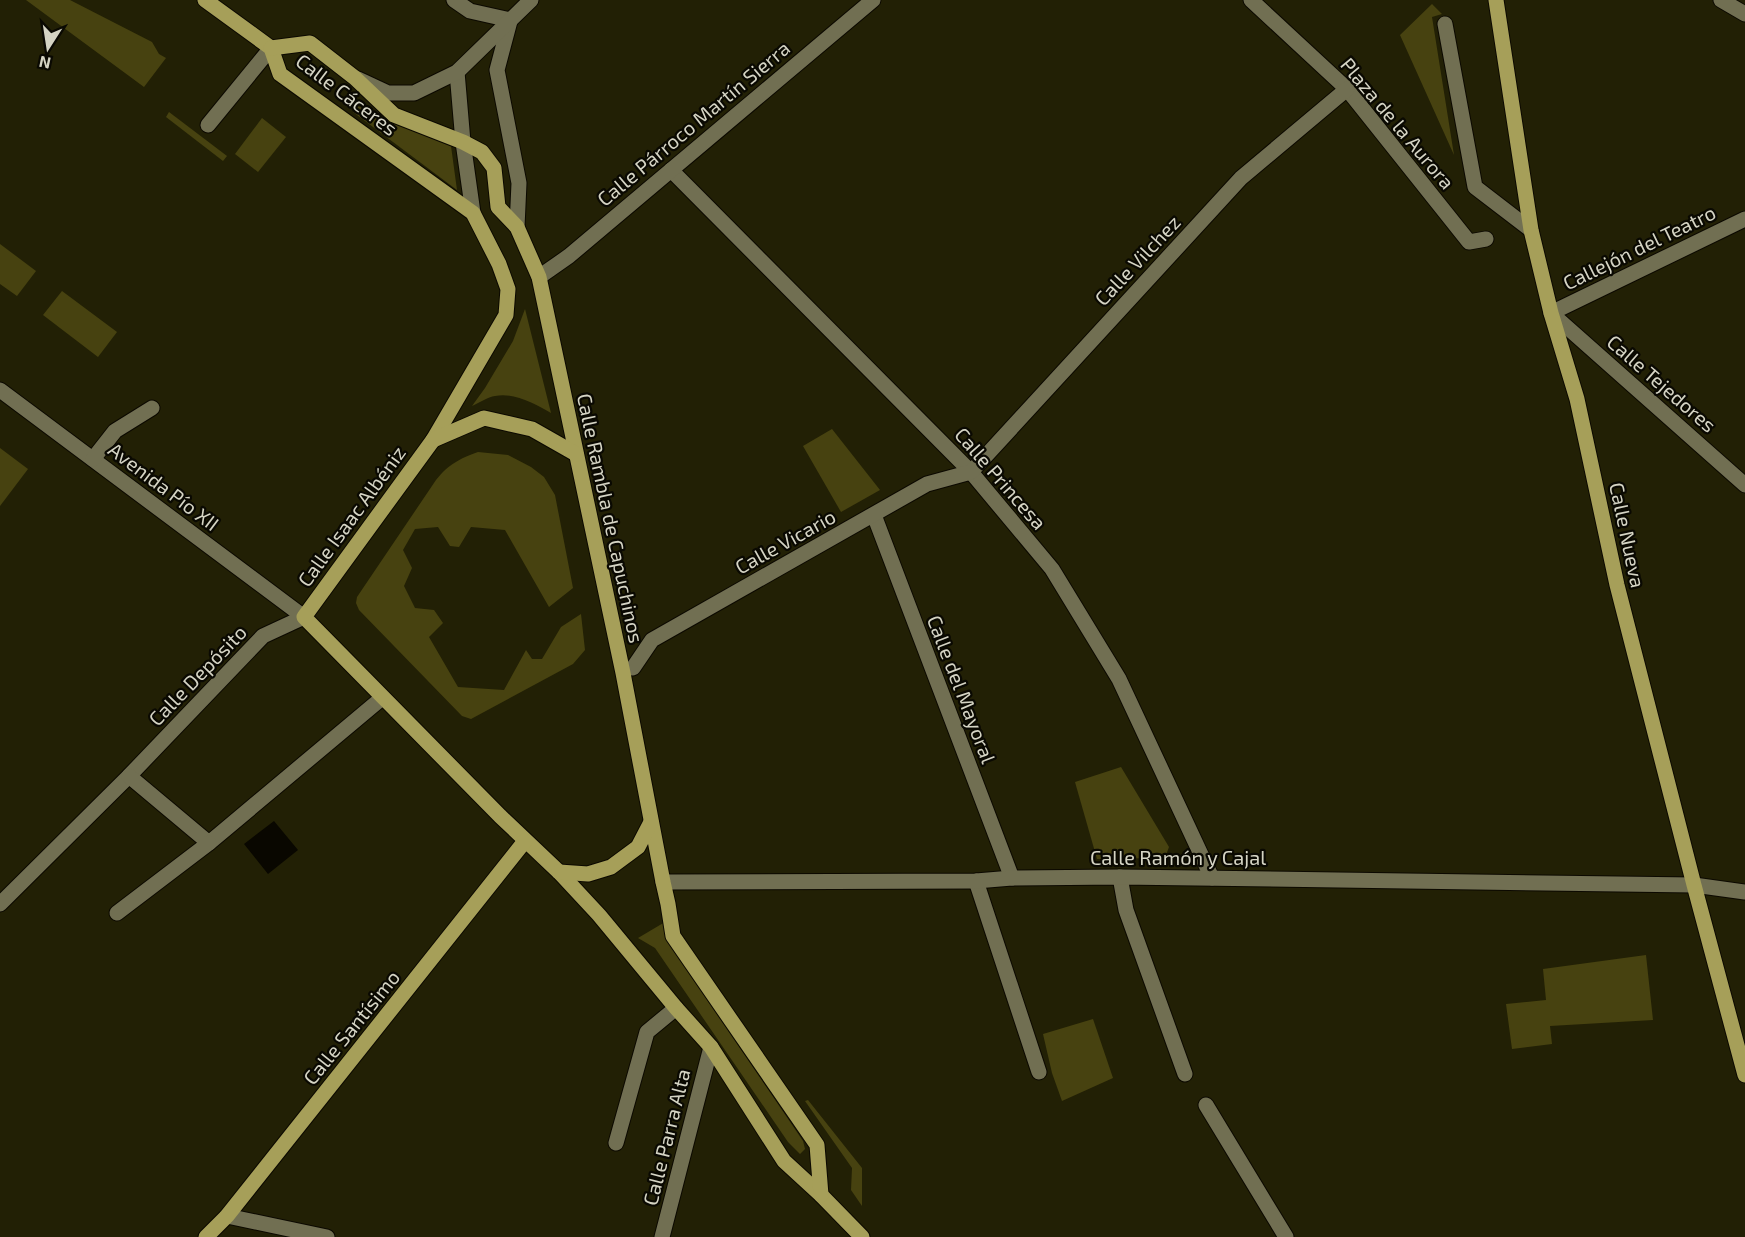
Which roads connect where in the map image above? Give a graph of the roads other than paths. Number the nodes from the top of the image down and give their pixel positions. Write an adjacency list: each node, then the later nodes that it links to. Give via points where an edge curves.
1 (205, 0): 11 (main road, Calle Cáceres)
2 (454, 0): 9 (street, via 470,11)
3 (531, 0): 9 (street)
4 (873, 0): 17 (street, Calle Párroco Martín Sierra)
5 (1251, 0): 14 (street, Plaza de la Aurora)
6 (1496, 0): 21 (main road, Calle Nueva)
7 (1721, 0): 8 (street)
8 (1745, 14)
9 (510, 20): 12 (street); 20 (street, via 497,70 519,183)
10 (1445, 24): 21 (street, via 1475,187)
11 (271, 48): 13 (main road, Calle Rambla de Capuchinos, via 310,43); 15 (street); 18 (main road, Calle Cáceres, via 280,74)
12 (457, 72): 13 (street, via 414,93 388,93); 16 (street)
13 (355, 78): 16 (main road, Calle Rambla de Capuchinos, via 394,115)
14 (1347, 89): 22 (street, Plaza de la Aurora, via 1469,242); 30 (street, Calle Vilchez, via 1241,178)
15 (208, 125)
16 (463, 142): 18 (street); 20 (main road, Calle Rambla de Capuchinos, via 482,152 494,168 498,207)
17 (671, 170): 23 (street, Calle Párroco Martín Sierra); 30 (street, Calle Princesa)
18 (473, 213): 27 (main road, Calle Isaac Albéniz, via 508,289 506,315)
19 (1745, 219): 24 (street, Callejón del Teatro)
20 (517, 227): 23 (main road, Calle Rambla de Capuchinos)
21 (1531, 231): 24 (main road, Calle Nueva)
22 (1486, 239)
23 (539, 278): 28 (main road, Calle Rambla de Capuchinos)
24 (1551, 313): 31 (street, Calle Tejedores); 46 (main road, Calle Nueva, via 1577,399 1617,585)
25 (0, 390): 29 (street, Avenida Pío XII)
26 (152, 408): 29 (street, via 115,431)
27 (433, 440): 28 (main road, Calle Isaac Albéniz, via 484,418 532,429); 33 (main road, Calle Isaac Albéniz)
28 (576, 454): 37 (main road, Calle Rambla de Capuchinos)
29 (93, 459): 33 (street, Avenida Pío XII)
30 (971, 472): 32 (street, Calle Vicario, via 927,484); 43 (street, Calle Princesa, via 1053,569 1119,679)
31 (1745, 485)
32 (874, 515): 34 (street, Calle Vicario, via 652,640); 42 (street, Calle del Mayoral)
33 (304, 616): 35 (main road); 36 (street, Calle Depósito, via 263,636)
34 (633, 668)
35 (382, 698): 38 (main road); 39 (street)
36 (129, 776): 39 (street); 48 (street, Calle Depósito)
37 (651, 822): 40 (main road, via 638,847 611,867 588,874); 45 (main road, Calle Rambla de Capuchinos)
38 (525, 841): 40 (main road); 58 (main road, Calle Santísimo)
39 (209, 843): 49 (street)
40 (559, 872): 50 (main road)
41 (1120, 877): 42 (street, Calle Ramón y Cajal); 43 (street, Calle Ramón y Cajal); 53 (street, via 1125,910)
42 (1011, 878): 44 (street, Calle Ramón y Cajal)
43 (1212, 878): 46 (street, Calle Ramón y Cajal)
44 (976, 880): 45 (street, Calle Ramón y Cajal); 52 (street)
45 (663, 882): 57 (main road, Calle Rambla de Capuchinos, via 673,936 817,1145)
46 (1694, 885): 47 (street, Calle Ramón y Cajal); 54 (main road, Calle Nueva)
47 (1745, 892)
48 (0, 904)
49 (117, 913)
50 (676, 1008): 51 (main road); 56 (street, via 647,1032)
51 (711, 1047): 57 (main road, via 784,1161); 62 (street, Calle Parra Alta)
52 (1039, 1072)
53 (1185, 1074)
54 (1745, 1075)
55 (1206, 1106): 63 (street)
56 (616, 1143)
57 (821, 1195): 59 (main road)
58 (227, 1216): 60 (main road, Calle Santísimo); 61 (street)
59 (858, 1236)
60 (206, 1237)
61 (327, 1237)
62 (662, 1237)
63 (1286, 1237)

